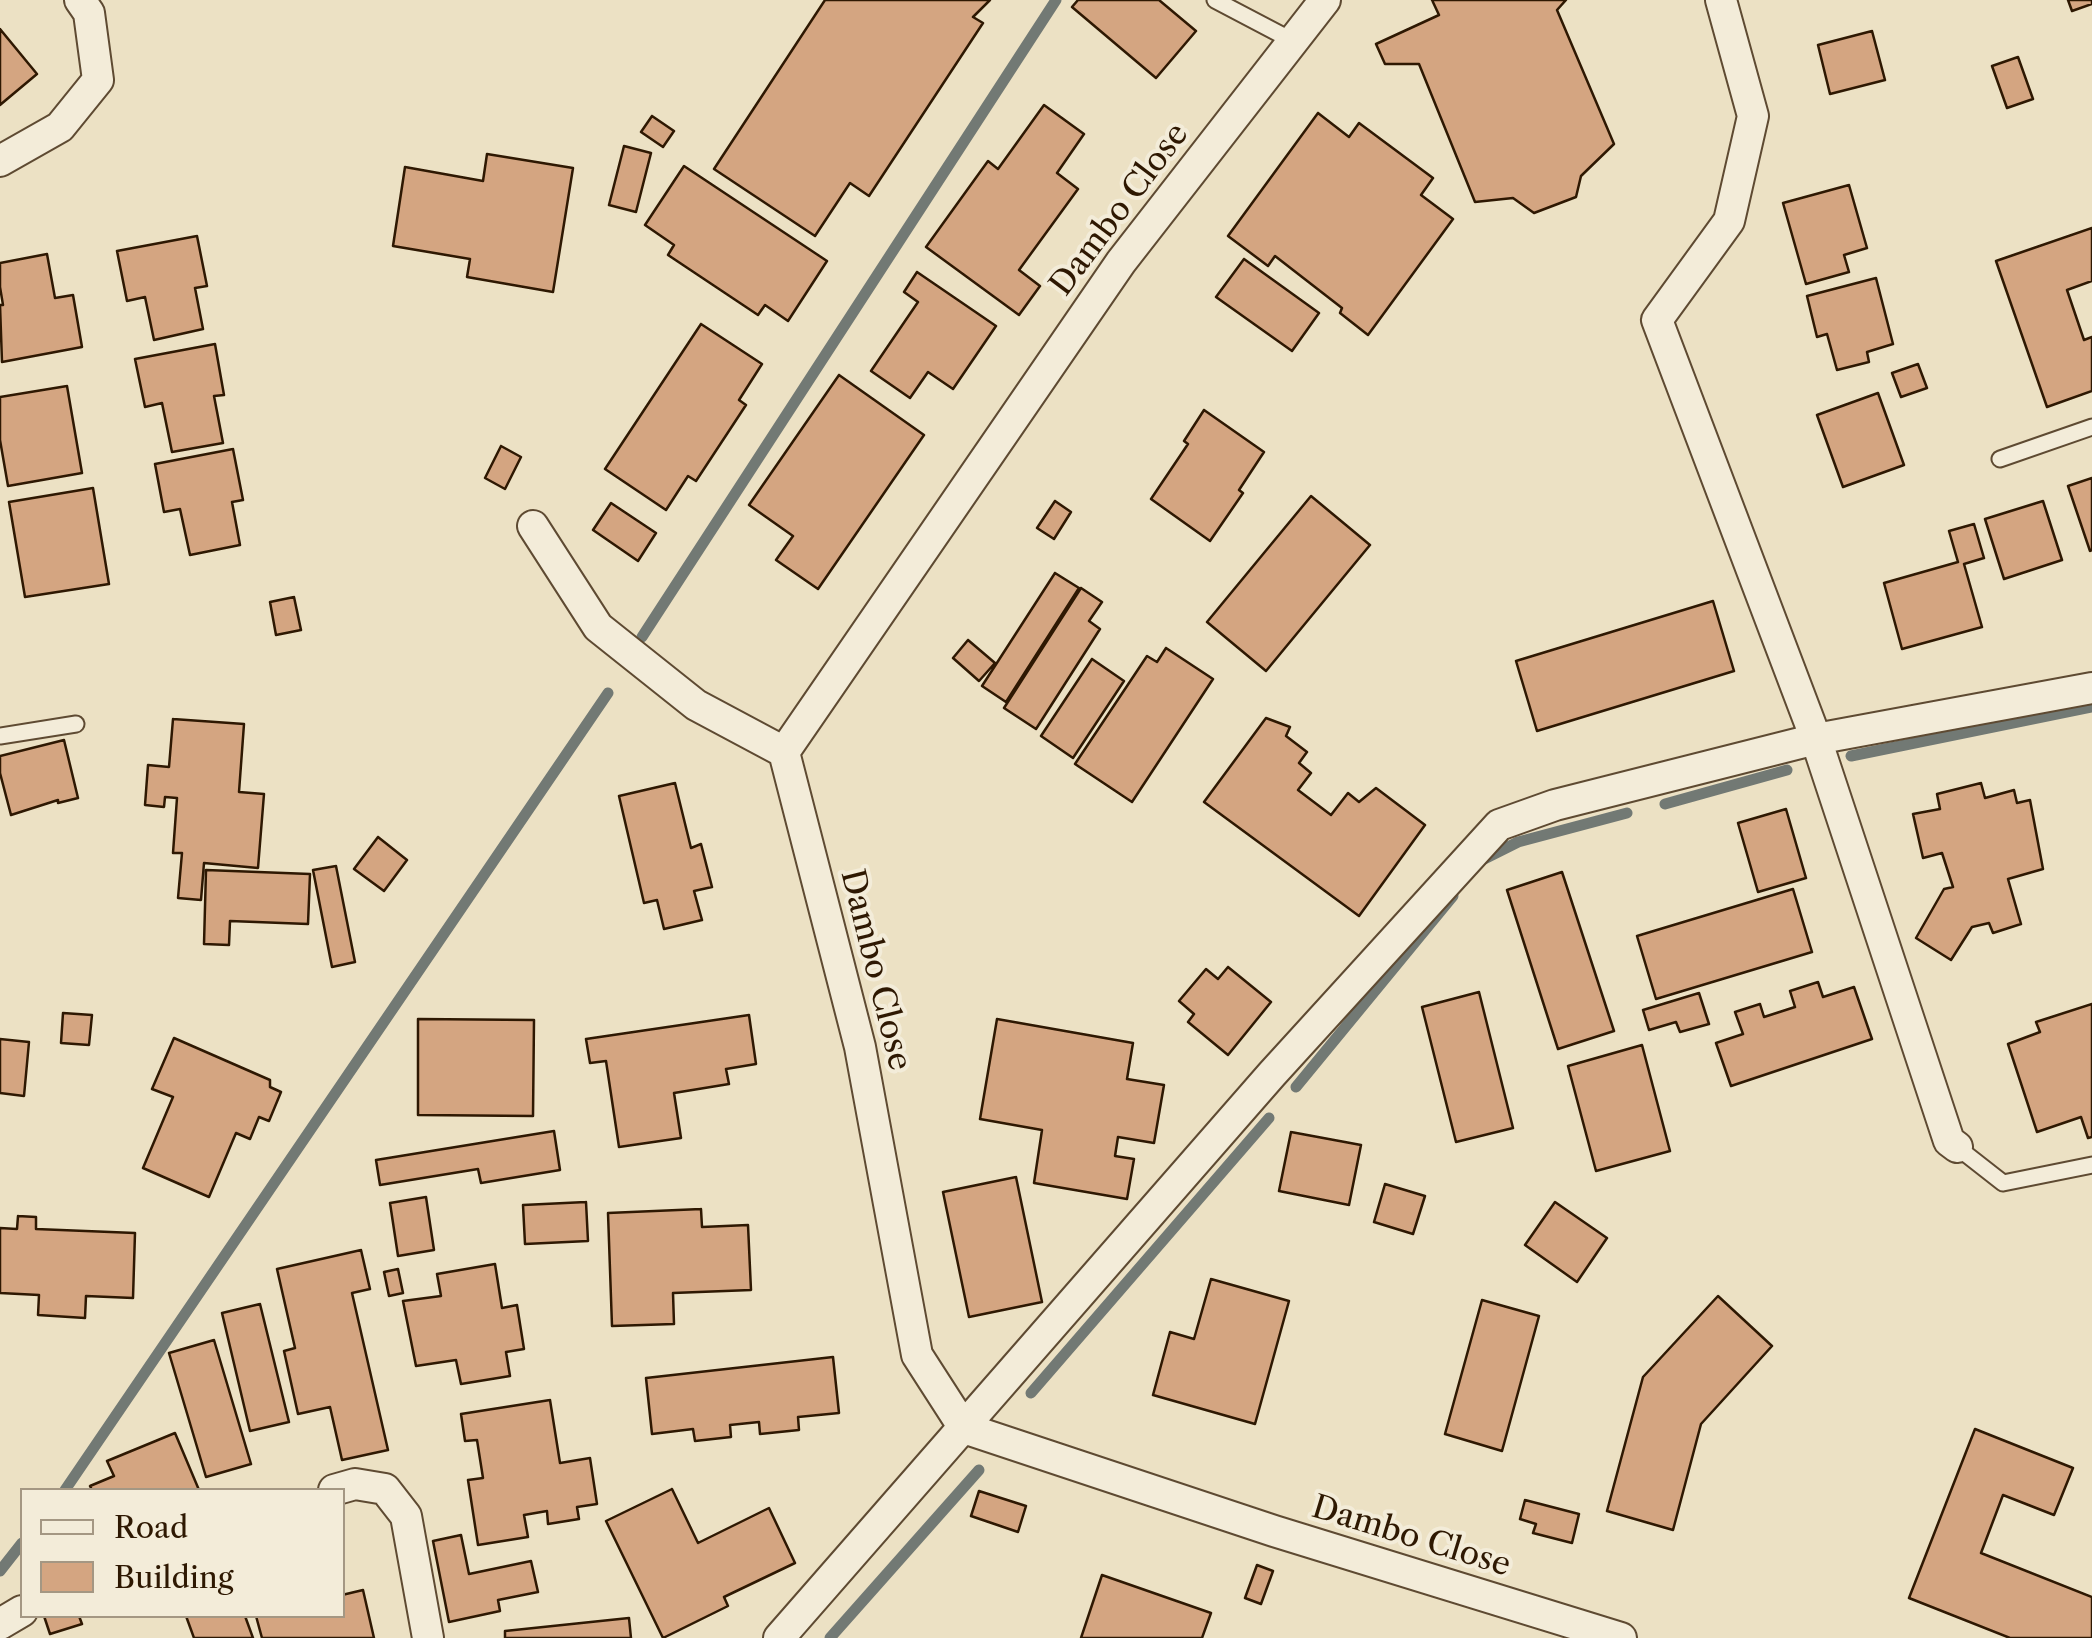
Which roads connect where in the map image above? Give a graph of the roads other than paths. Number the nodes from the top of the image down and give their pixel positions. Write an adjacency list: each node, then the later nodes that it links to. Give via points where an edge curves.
1 (80, 0): 6 (street, via 89,14 98,80 60,128)
2 (1214, 0): 5 (lane)
3 (1325, 0): 5 (street, Dambo Close)
4 (1721, 0): 13 (street, via 1754,116 1729,221 1656,320)
5 (1293, 42): 14 (street, Dambo Close, via 1121,262)
6 (0, 161)
7 (2092, 427): 8 (lane)
8 (2000, 459)
9 (533, 526): 14 (street, via 598,627 696,705)
10 (2092, 688): 13 (street)
11 (76, 724): 12 (lane)
12 (0, 736)
13 (1816, 739): 15 (street, via 1949,1141); 17 (street, via 1498,825)
14 (784, 752): 17 (street, Dambo Close, via 860,1047 917,1355)
15 (1958, 1148): 16 (lane, via 2003,1183)
16 (2092, 1165)
17 (964, 1428): 20 (street); 21 (street, Dambo Close)
18 (341, 1488): 19 (street, via 384,1489 406,1516)
19 (428, 1638)
20 (779, 1638)
21 (1621, 1638)

